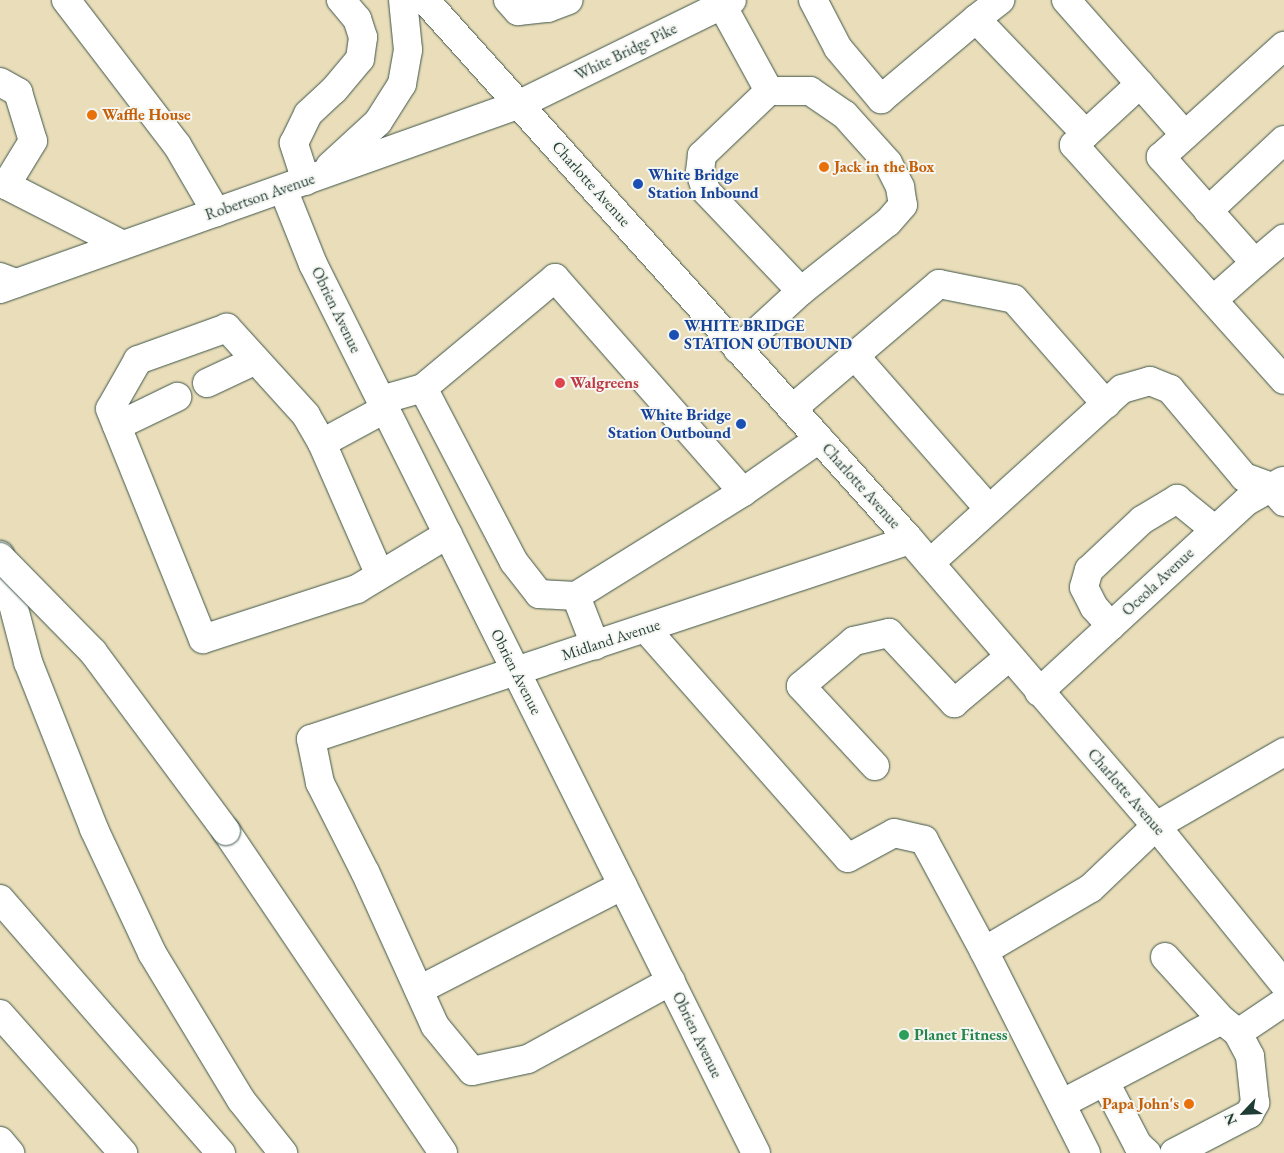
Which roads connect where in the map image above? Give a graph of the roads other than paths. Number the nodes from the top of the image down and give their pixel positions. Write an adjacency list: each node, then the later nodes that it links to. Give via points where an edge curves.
1 (342, 0): 20 (main road, Obrien Avenue, via 356,19 363,36 360,59 308,114 294,143)
2 (403, 0): 20 (main road, via 408,50 402,84 378,122)
3 (424, 0): 16 (main road, Charlotte Avenue)
4 (508, 0): 5 (main road, via 518,11 548,8)
5 (568, 0)
6 (813, 0): 11 (main road, via 838,48 881,98)
7 (1000, 0): 11 (main road)
8 (1066, 0): 13 (main road)
9 (70, 2): 23 (main road, via 177,145)
10 (727, 3): 15 (main road); 16 (main road, White Bridge Pike)
11 (976, 18): 17 (main road)
12 (1284, 46): 18 (main road)
13 (1140, 84): 17 (main road); 18 (main road)
14 (9, 87): 21 (main road, via 33,141)
15 (770, 91): 28 (main road, via 702,155 700,172 706,191); 28 (main road, via 810,91 845,115 888,163 900,187 903,205 888,222)
16 (520, 104): 20 (main road, Robertson Avenue); 30 (main road, Charlotte Avenue)
17 (1086, 134): 29 (main road, via 1074,145)
18 (1185, 135): 22 (main road, via 1161,157)
19 (1284, 140): 22 (main road)
20 (302, 182): 23 (main road, Robertson Avenue); 38 (main road, Obrien Avenue, via 313,264)
21 (3, 184): 25 (main road)
22 (1208, 211): 26 (main road)
23 (216, 212): 25 (main road, Robertson Avenue)
24 (1284, 238): 26 (main road)
25 (122, 245): 27 (main road, Robertson Avenue)
26 (1255, 263): 29 (main road)
27 (5, 283)
28 (801, 291): 30 (main road)
29 (1213, 300): 33 (main road)
30 (738, 349): 39 (main road, Charlotte Avenue)
31 (855, 356): 37 (main road, via 939,284 1014,299); 39 (main road); 45 (main road)
32 (256, 360): 34 (main road); 40 (main road, via 227,328 138,360 110,409); 42 (main road, via 306,415)
33 (1284, 380)
34 (207, 384)
35 (424, 388): 38 (main road); 44 (main road, via 555,278); 52 (main road, via 514,562 539,594)
36 (177, 397): 40 (main road)
37 (1106, 404): 43 (main road, via 1122,389 1150,381 1170,390 1244,477); 45 (main road)
38 (383, 405): 42 (main road); 47 (main road, Obrien Avenue)
39 (792, 409): 41 (main road, Charlotte Avenue)
40 (117, 426): 51 (main road, via 203,639 357,589)
41 (819, 439): 44 (main road); 48 (main road, Charlotte Avenue)
42 (322, 443): 51 (main road)
43 (1280, 490): 46 (main road, Oceola Avenue, via 1247,500)
44 (743, 492): 52 (main road)
45 (989, 509): 50 (main road)
46 (1216, 530): 53 (main road, Oceola Avenue); 53 (main road, via 1177,499 1142,520 1089,570 1084,587 1094,607)
47 (448, 534): 51 (main road); 57 (main road, Obrien Avenue)
48 (910, 540): 50 (main road, Charlotte Avenue); 54 (main road, Midland Avenue)
49 (0, 556): 78 (main road, via 28,662 94,829 152,953 241,1100); 79 (main road, bridge, via 93,652 226,831)
50 (930, 563): 56 (main road, Charlotte Avenue)
51 (379, 573)
52 (576, 596): 55 (main road)
53 (1111, 626): 58 (main road, Oceola Avenue)
54 (646, 629): 55 (main road, Midland Avenue); 64 (main road, via 848,858 894,833 924,840)
55 (595, 645): 57 (main road, Midland Avenue)
56 (1009, 657): 58 (main road, Charlotte Avenue); 60 (main road, via 954,703 889,633 854,641 801,686)
57 (515, 671): 62 (main road, Obrien Avenue); 68 (main road, Midland Avenue, via 311,739 320,783)
58 (1039, 692): 61 (main road, Charlotte Avenue)
59 (1284, 752): 61 (main road)
60 (875, 766)
61 (1156, 826): 64 (main road, via 1091,888); 67 (main road, Charlotte Avenue)
62 (623, 885): 66 (main road, Obrien Avenue); 68 (main road)
63 (0, 899): 77 (main road)
64 (984, 951): 73 (main road)
65 (1165, 957): 71 (main road)
66 (671, 981): 68 (main road, via 528,1060 472,1071 435,1026); 80 (main road, Obrien Avenue)
67 (1284, 984)
68 (419, 990)
69 (1284, 1002): 71 (main road)
70 (0, 1014): 76 (main road)
71 (1230, 1027): 72 (main road); 83 (main road, via 1250,1056 1255,1103 1250,1114)
72 (1104, 1082): 73 (main road); 82 (main road, via 1138,1145)
73 (1063, 1103): 81 (main road)
74 (0, 1141): 75 (main road)
75 (10, 1153)
76 (123, 1153)
77 (221, 1153)
78 (283, 1153)
79 (443, 1153)
80 (756, 1153)
81 (1086, 1153)
82 (1146, 1153)
83 (1174, 1153)

